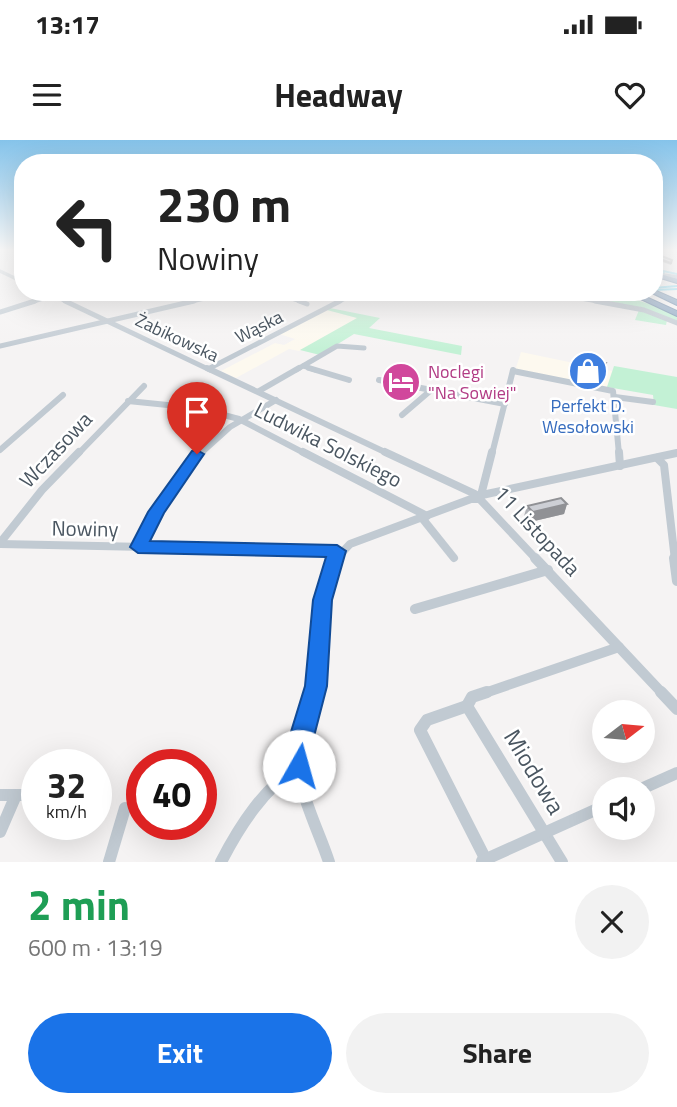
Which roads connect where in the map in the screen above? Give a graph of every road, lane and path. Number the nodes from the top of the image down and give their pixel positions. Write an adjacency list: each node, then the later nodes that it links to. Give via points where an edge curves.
1 (663, 297): 12 (highway)
2 (36, 301): 13 (street)
3 (64, 301): 14 (street, Żabikowska)
4 (196, 301): 14 (street)
5 (298, 301): 11 (street)
6 (341, 301): 19 (street, Wąska)
7 (592, 301): 15 (street, via 644,310)
8 (647, 301): 10 (highway)
9 (660, 301): 12 (highway)
10 (650, 302): 12 (highway)
11 (307, 304)
12 (677, 308)
13 (0, 312)
14 (108, 321): 16 (street); 19 (street, Żabikowska)
15 (677, 323)
16 (0, 346)
17 (363, 348): 18 (street, via 339,345)
18 (303, 366): 20 (street); 23 (street)
19 (209, 368): 23 (street, Żabikowska)
20 (349, 380)
21 (379, 380): 24 (street)
22 (144, 386): 28 (street, Wczasowa)
23 (259, 391): 27 (street, 11 Listopada)
24 (430, 391): 30 (street); 31 (street)
25 (63, 395): 33 (street)
26 (615, 397): 29 (street); 30 (street, via 609,389 513,371); 36 (street)
27 (276, 400): 32 (street); 37 (street, 11 Listopada)
28 (128, 401): 32 (street, Ludwika Solskiego, via 193,407); 40 (street, Wczasowa, via 37,496)
29 (653, 402)
30 (505, 404): 37 (street)
31 (402, 415)
32 (239, 419): 38 (street, Ludwika Solskiego); 41 (street, via 191,462)
33 (0, 450)
34 (677, 453): 35 (street)
35 (657, 458): 36 (street); 39 (street, via 664,464)
36 (620, 467): 37 (street)
37 (481, 497): 38 (street); 44 (street, 11 Listopada)
38 (425, 517): 42 (street); 43 (street)
39 (673, 518): 45 (street)
40 (0, 544): 41 (street, Nowiny)
41 (138, 547): 42 (street, Nowiny)
42 (337, 551): 50 (street, via 322,600 316,686)
43 (454, 558)
44 (548, 570): 46 (street); 47 (street, 11 Listopada)
45 (677, 581)
46 (415, 609)
47 (619, 647): 48 (street, via 474,696); 49 (street, 11 Listopada)
48 (467, 706): 59 (street, Miodowa); 60 (street, via 431,718 420,730)
49 (677, 709)
50 (294, 769): 62 (street, via 241,827); 63 (street)
51 (677, 773): 52 (street)
52 (655, 783)
53 (0, 794): 54 (street)
54 (16, 795): 55 (street); 58 (street)
55 (21, 795)
56 (125, 808): 61 (street)
57 (592, 811): 59 (street)
58 (0, 832)
59 (544, 833): 60 (street); 64 (street, Miodowa)
60 (487, 860)
61 (109, 862)
62 (221, 862)
63 (329, 862)
64 (562, 862)

